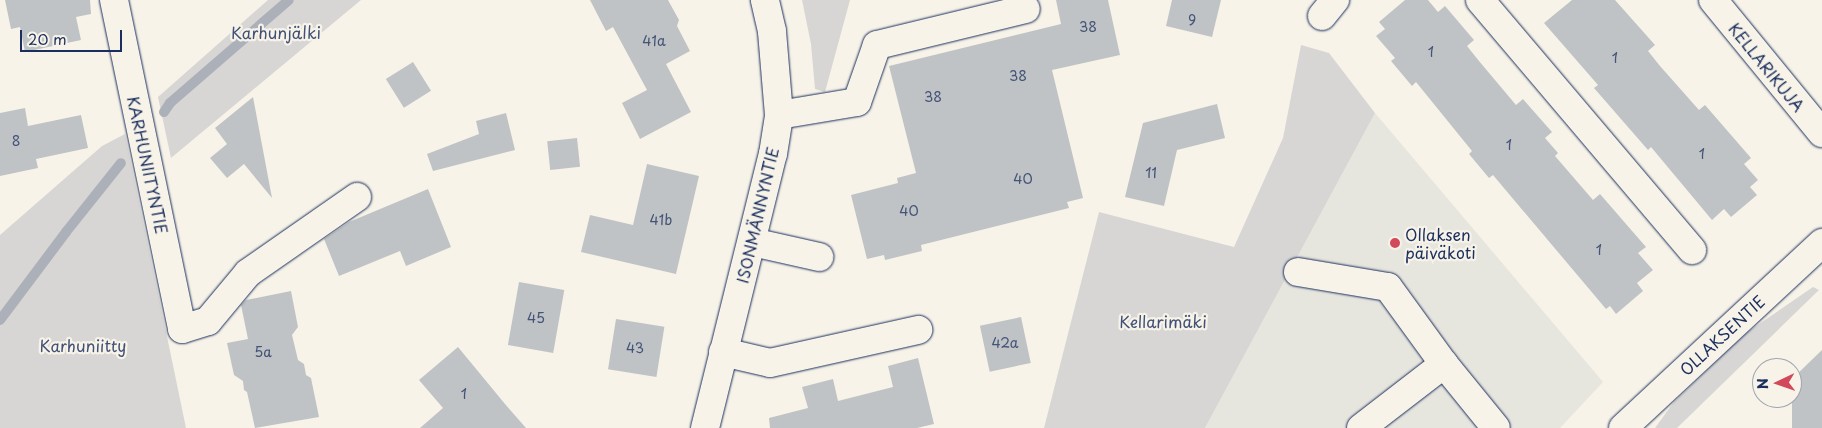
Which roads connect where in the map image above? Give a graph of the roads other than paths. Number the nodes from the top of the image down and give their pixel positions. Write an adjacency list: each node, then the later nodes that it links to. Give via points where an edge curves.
1 (114, 0): 8 (street, KARHUNIITYNTIE, via 182,329 208,321 248,273)
2 (765, 0): 6 (street, ISONMÄNNYNTIE, via 772,31)
3 (1480, 0): 11 (street)
4 (1713, 0): 7 (street, KELLARIKUJA)
5 (1026, 9): 6 (street, via 877,45 857,102)
6 (779, 115): 9 (street, ISONMÄNNYNTIE)
7 (1822, 133)
8 (357, 197)
9 (752, 242): 12 (street); 15 (street, ISONMÄNNYNTIE)
10 (1822, 243): 20 (street, OLLAKSENTIE)
11 (1692, 250)
12 (820, 256)
13 (1298, 272): 16 (street, via 1388,287)
14 (918, 330): 15 (street, via 770,363)
15 (724, 352): 17 (street, ISONMÄNNYNTIE)
16 (1444, 364): 18 (street); 19 (street)
17 (705, 428)
18 (1361, 428)
19 (1496, 428)
20 (1623, 428)

